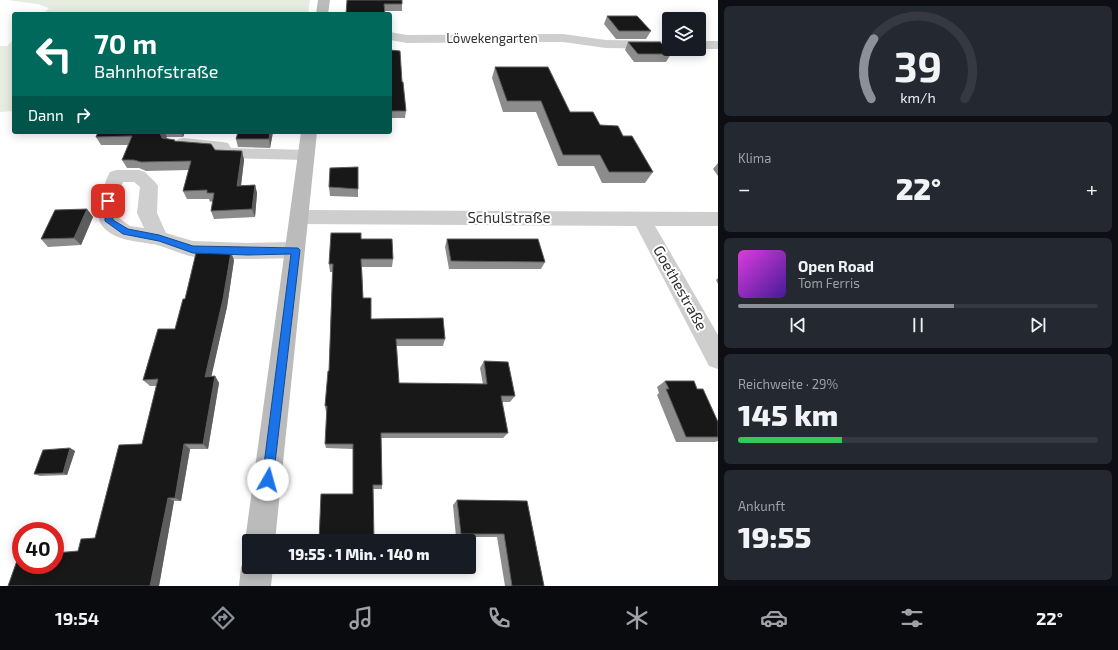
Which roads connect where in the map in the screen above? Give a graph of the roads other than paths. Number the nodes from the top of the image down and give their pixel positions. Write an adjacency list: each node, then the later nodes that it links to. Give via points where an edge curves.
1 (324, 0): 2 (street)
2 (322, 12)
3 (584, 30): 5 (street)
4 (392, 36): 5 (street, Löwekengarten, via 407,39 563,38)
5 (594, 42): 6 (street, Löwekengarten)
6 (662, 45)
7 (706, 45): 8 (street)
8 (718, 45)
9 (309, 134): 11 (street)
10 (173, 142): 11 (street, via 222,147 224,153)
11 (306, 155): 12 (street)
12 (300, 217): 13 (street, Schulstraße); 16 (street)
13 (642, 219): 14 (street, Schulstraße); 17 (street, Goethestraße)
14 (718, 219)
15 (159, 238): 16 (street, via 193,249)
16 (296, 250): 18 (street)
17 (718, 358)
18 (261, 534)
19 (256, 574): 20 (street)
20 (255, 586)

